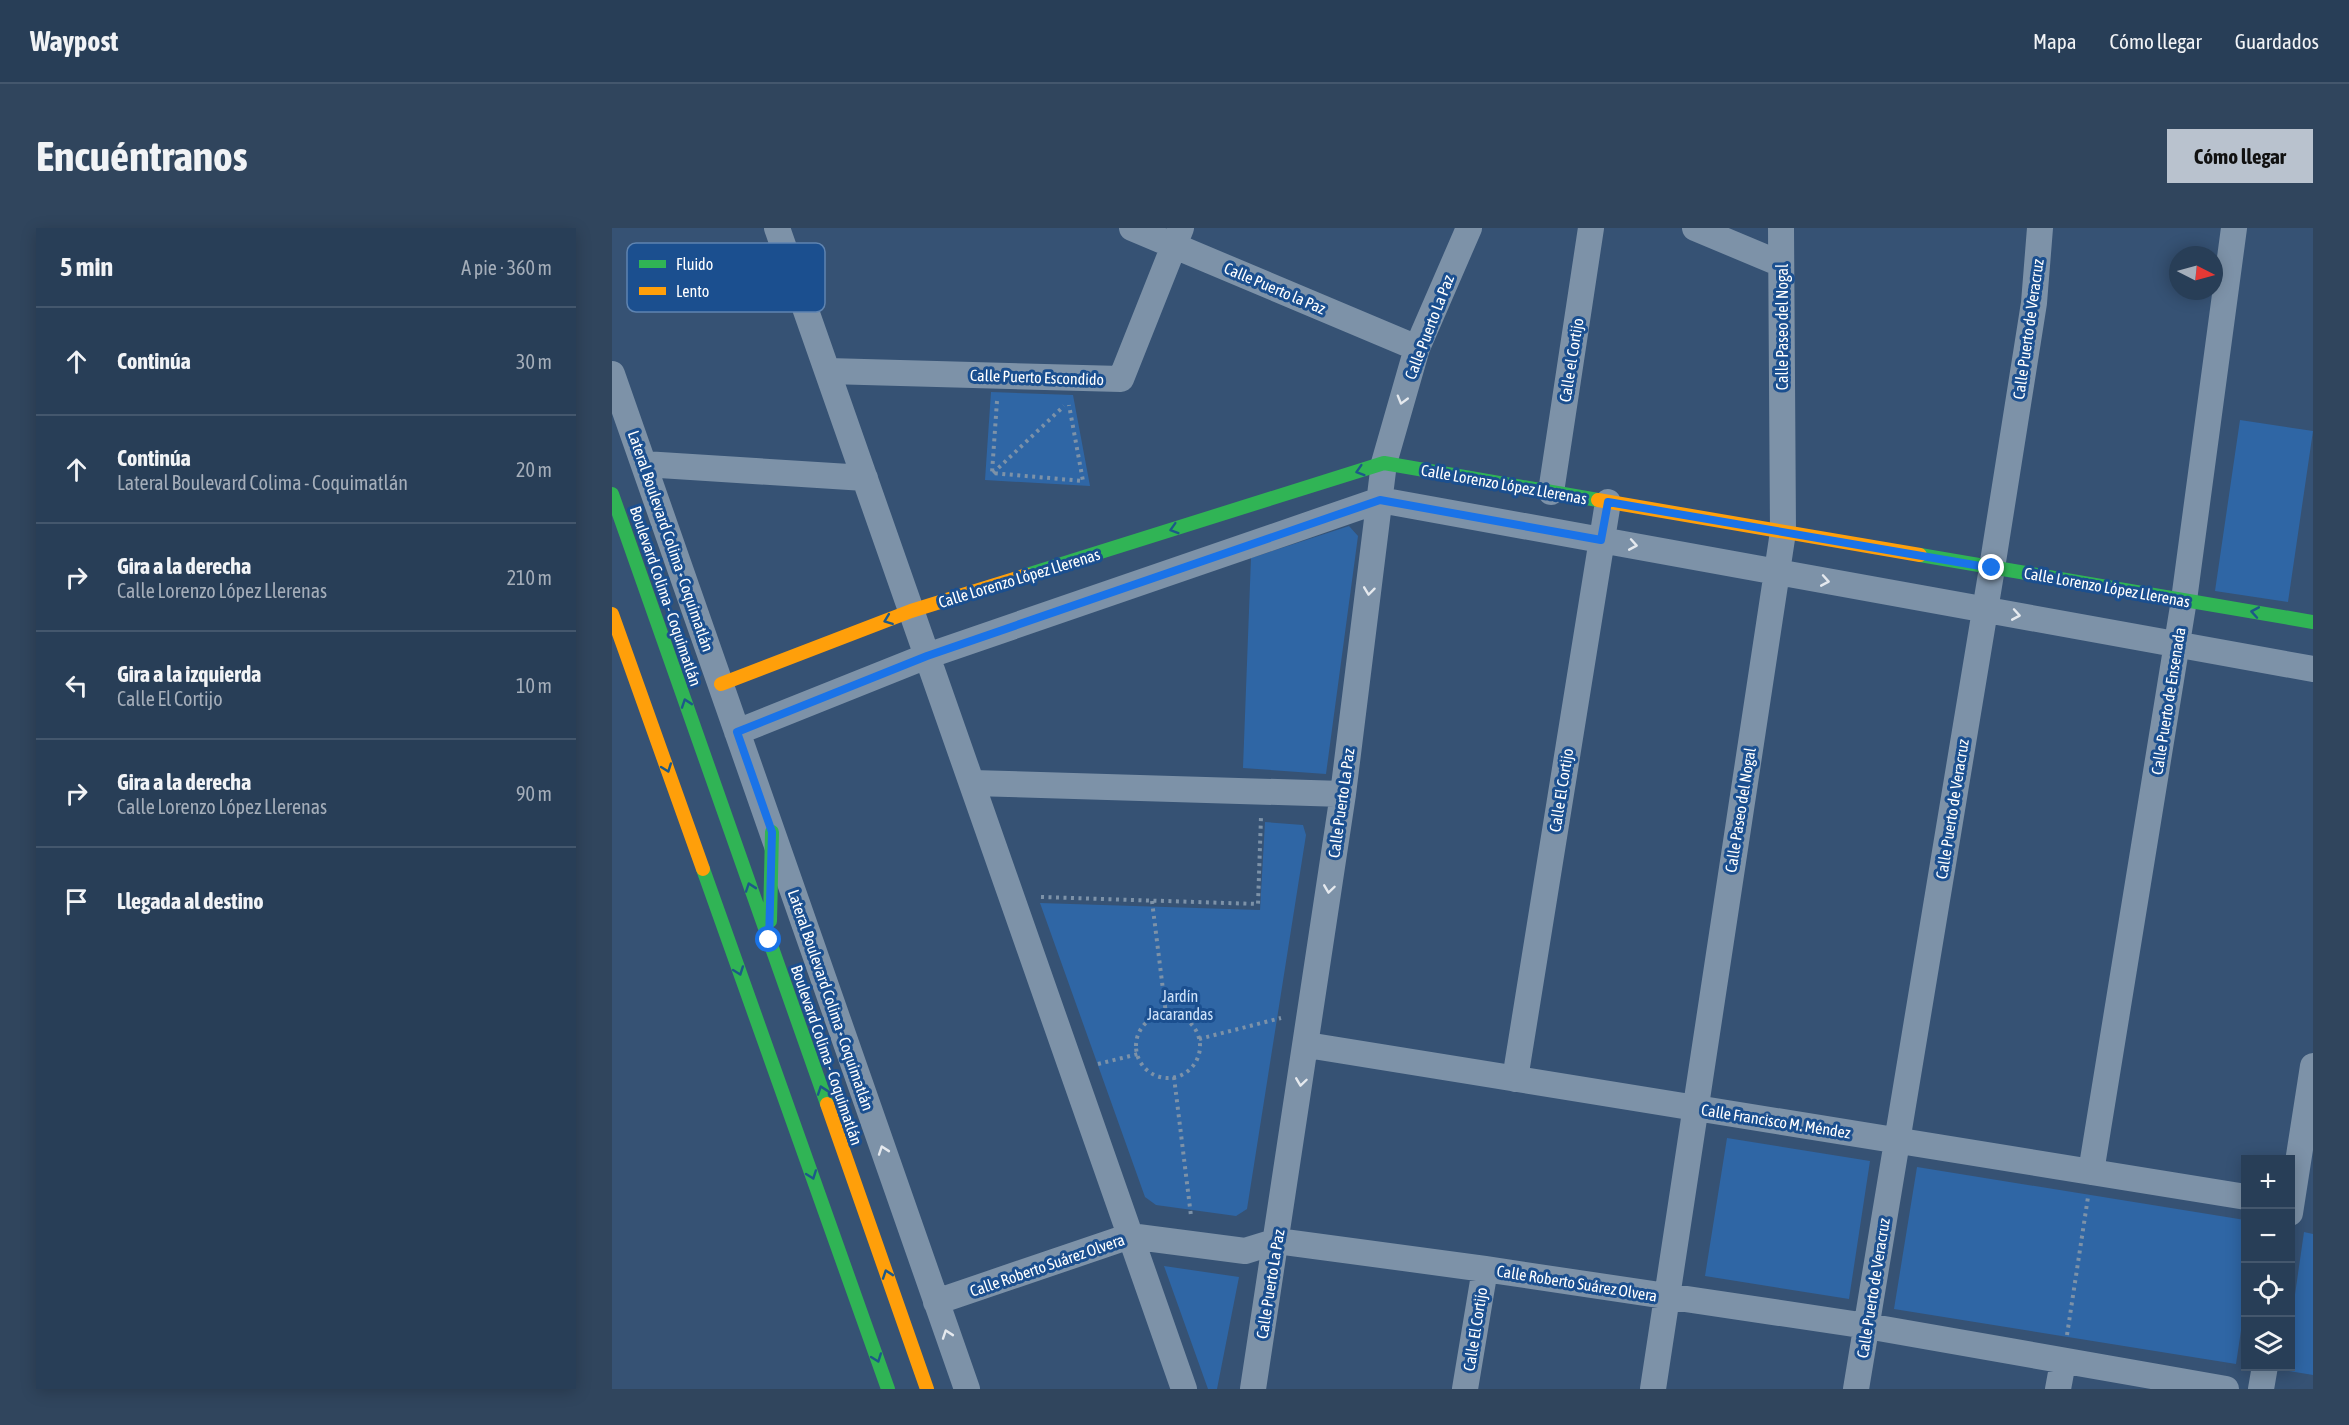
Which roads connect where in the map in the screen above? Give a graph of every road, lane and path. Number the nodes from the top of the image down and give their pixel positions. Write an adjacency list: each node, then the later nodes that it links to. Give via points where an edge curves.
1 (777, 228): 10 (street)
2 (1132, 228): 9 (street, Calle Puerto la Paz)
3 (1469, 228): 13 (street, Calle Puerto La Paz)
4 (1591, 228): 21 (street, Calle el Cortijo)
5 (1695, 228): 11 (street)
6 (1781, 228): 11 (street, Calle Paseo del Nogal)
7 (2040, 228): 27 (street, Calle Puerto de Veracruz, via 2034,303)
8 (2234, 228): 29 (street, Calle Puerto de Ensenada)
9 (1178, 237): 13 (street, Calle Puerto la Paz); 16 (street, Calle Puerto Escondido, via 1121,379)
10 (782, 243)
11 (1781, 264): 25 (street, Calle Paseo del Nogal)
12 (807, 312): 14 (street)
13 (1418, 348): 17 (street, Calle Puerto La Paz, one-way to 17)
14 (828, 371): 16 (street, Calle Puerto Escondido); 20 (street)
15 (612, 374): 18 (street, Lateral Boulevard Colima - Coquimatlán)
16 (999, 375): 19 (path)
17 (1384, 463): 21 (main road, Calle Lorenzo López Llerenas); 23 (street, Calle Puerto La Paz); 31 (main road, Calle Lorenzo López Llerenas, one-way to 31)
18 (644, 464): 20 (street); 37 (street, Lateral Boulevard Colima - Coquimatlán)
19 (992, 473): 19 (path, via 1043,425 1069,401 1083,481)
20 (865, 478): 31 (street)
21 (1551, 492): 24 (main road, Calle Lorenzo López Llerenas)
22 (612, 494): 45 (main road, Boulevard Colima - Coquimatlán, one-way to 22)
23 (1380, 500): 26 (street); 35 (street); 40 (street, Calle Puerto La Paz, one-way to 40)
24 (1608, 502): 25 (main road, Calle Lorenzo López Llerenas); 26 (street, Calle El Cortijo)
25 (1783, 532): 27 (main road, Calle Lorenzo López Llerenas); 28 (street, Calle Paseo del Nogal)
26 (1601, 540): 28 (street, one-way to 28); 54 (street, Calle El Cortijo)
27 (1992, 568): 29 (main road, Calle Lorenzo López Llerenas); 30 (street, Calle Puerto de Veracruz)
28 (1777, 572): 30 (street, one-way to 30); 55 (street, Calle Paseo del Nogal)
29 (2184, 600): 33 (main road, Calle Lorenzo López Llerenas, one-way to 29); 34 (street, Calle Puerto de Ensenada)
30 (1985, 610): 34 (street, one-way to 34); 56 (street, Calle Puerto de Veracruz)
31 (911, 611): 35 (street); 37 (main road, Calle Lorenzo López Llerenas, one-way to 37)
32 (612, 614): 69 (main road, one-way to 69)
33 (2313, 622)
34 (2177, 644): 36 (street); 57 (street, Calle Puerto de Ensenada)
35 (927, 656): 38 (street); 39 (street)
36 (2313, 669)
37 (721, 684): 38 (street, Lateral Boulevard Colima - Coquimatlán)
38 (737, 732): 42 (street, Lateral Boulevard Colima - Coquimatlán)
39 (972, 783): 40 (street); 61 (street)
40 (1343, 794): 49 (street, Calle Puerto La Paz, one-way to 49)
41 (1261, 813): 44 (path, via 1258,904)
42 (772, 832): 45 (main road); 65 (street, Lateral Boulevard Colima - Coquimatlán, one-way to 42)
43 (1037, 897): 44 (path)
44 (1152, 901): 46 (path)
45 (769, 940): 70 (main road, Boulevard Colima - Coquimatlán, one-way to 45)
46 (1166, 1014): 48 (path, via 1190,1022); 50 (path, via 1144,1025 1137,1044)
47 (1285, 1017): 48 (path)
48 (1199, 1039): 53 (path, via 1197,1061)
49 (1307, 1045): 54 (street, Calle Francisco M. Méndez); 62 (street, Calle Puerto La Paz, one-way to 62)
50 (1138, 1054): 51 (path); 53 (path, via 1150,1072)
51 (1087, 1066)
52 (2313, 1066): 59 (street)
53 (1174, 1077): 60 (path)
54 (1515, 1079): 55 (street, Calle Francisco M. Méndez)
55 (1695, 1108): 56 (street, Calle Francisco M. Méndez); 64 (street, Calle Paseo del Nogal)
56 (1897, 1141): 57 (street, Calle Francisco M. Méndez); 66 (street, Calle Puerto de Veracruz)
57 (2091, 1173): 58 (street, Calle Francisco M. Méndez); 67 (path)
58 (2241, 1196)
59 (2296, 1208)
60 (1191, 1219)
61 (1130, 1236): 62 (street, Calle Roberto Suárez Olvera, via 1245,1251); 65 (street, Calle Roberto Suárez Olvera); 72 (street)
62 (1277, 1241): 63 (street, Calle Roberto Suárez Olvera); 73 (street, Calle Puerto La Paz)
63 (1485, 1269): 64 (street, Calle Roberto Suárez Olvera); 74 (street, Calle El Cortijo)
64 (1667, 1297): 66 (street, Calle Roberto Suárez Olvera); 75 (street, Calle Paseo del Nogal)
65 (936, 1302): 71 (street, Lateral Boulevard Colima - Coquimatlán, one-way to 65)
66 (1867, 1326): 67 (street, Calle Roberto Suárez Olvera); 76 (street, Calle Puerto de Veracruz)
67 (2063, 1362): 77 (street); 78 (street, Calle Roberto Suárez Olvera)
68 (2264, 1371): 79 (street)
69 (888, 1389)
70 (927, 1389)
71 (967, 1389)
72 (1184, 1389)
73 (1253, 1389)
74 (1465, 1389)
75 (1653, 1389)
76 (1856, 1389)
77 (2058, 1389)
78 (2226, 1389)
79 (2261, 1389)

